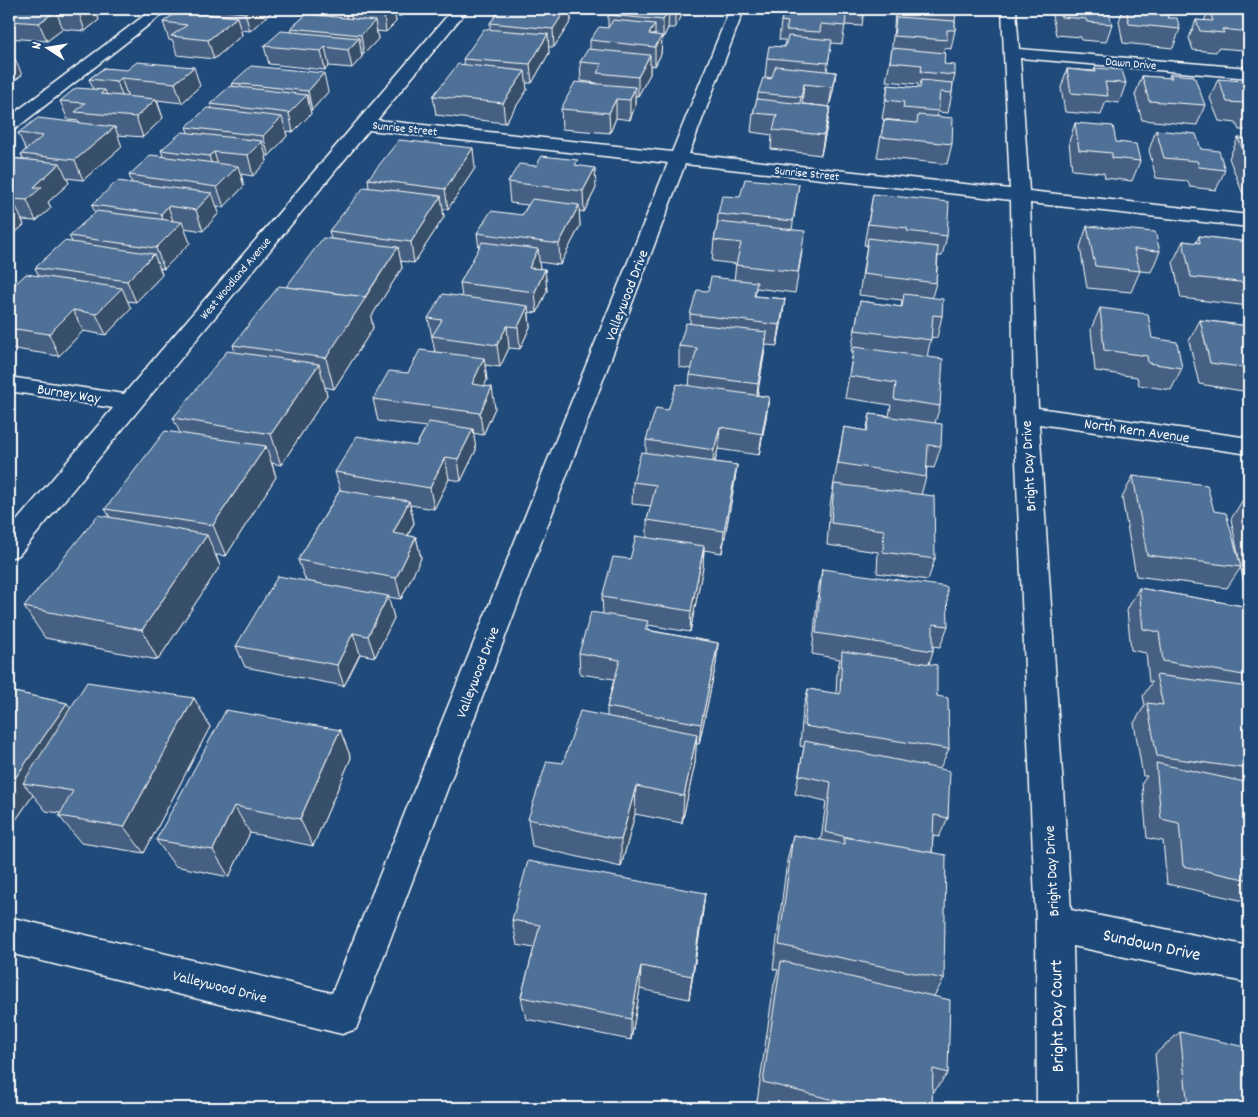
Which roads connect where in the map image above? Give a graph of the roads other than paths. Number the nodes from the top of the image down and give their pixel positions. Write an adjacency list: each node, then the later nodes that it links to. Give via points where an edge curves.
1 (162, 9): 8 (street)
2 (461, 9): 7 (street, West Woodland Avenue)
3 (737, 9): 9 (street, Valleywood Drive)
4 (1008, 9): 5 (street, Bright Day Drive)
5 (1012, 53): 6 (street, Dawn Drive); 10 (street, Bright Day Drive)
6 (1249, 73)
7 (366, 124): 9 (street, Sunrise Street); 13 (street, West Woodland Avenue)
8 (9, 125)
9 (679, 159): 10 (street, Sunrise Street); 18 (street, Valleywood Drive, via 342,1015)
10 (1020, 196): 11 (street, Sunrise Street); 14 (street, Bright Day Drive)
11 (1249, 221)
12 (9, 384): 13 (street, Burney Way)
13 (130, 402): 16 (street, West Woodland Avenue)
14 (1026, 414): 15 (street, North Kern Avenue); 17 (street, Bright Day Drive)
15 (1249, 446)
16 (9, 548)
17 (1054, 924): 19 (street, Sundown Drive); 20 (street, Bright Day Court)
18 (9, 935)
19 (1249, 964)
20 (1057, 1108)

